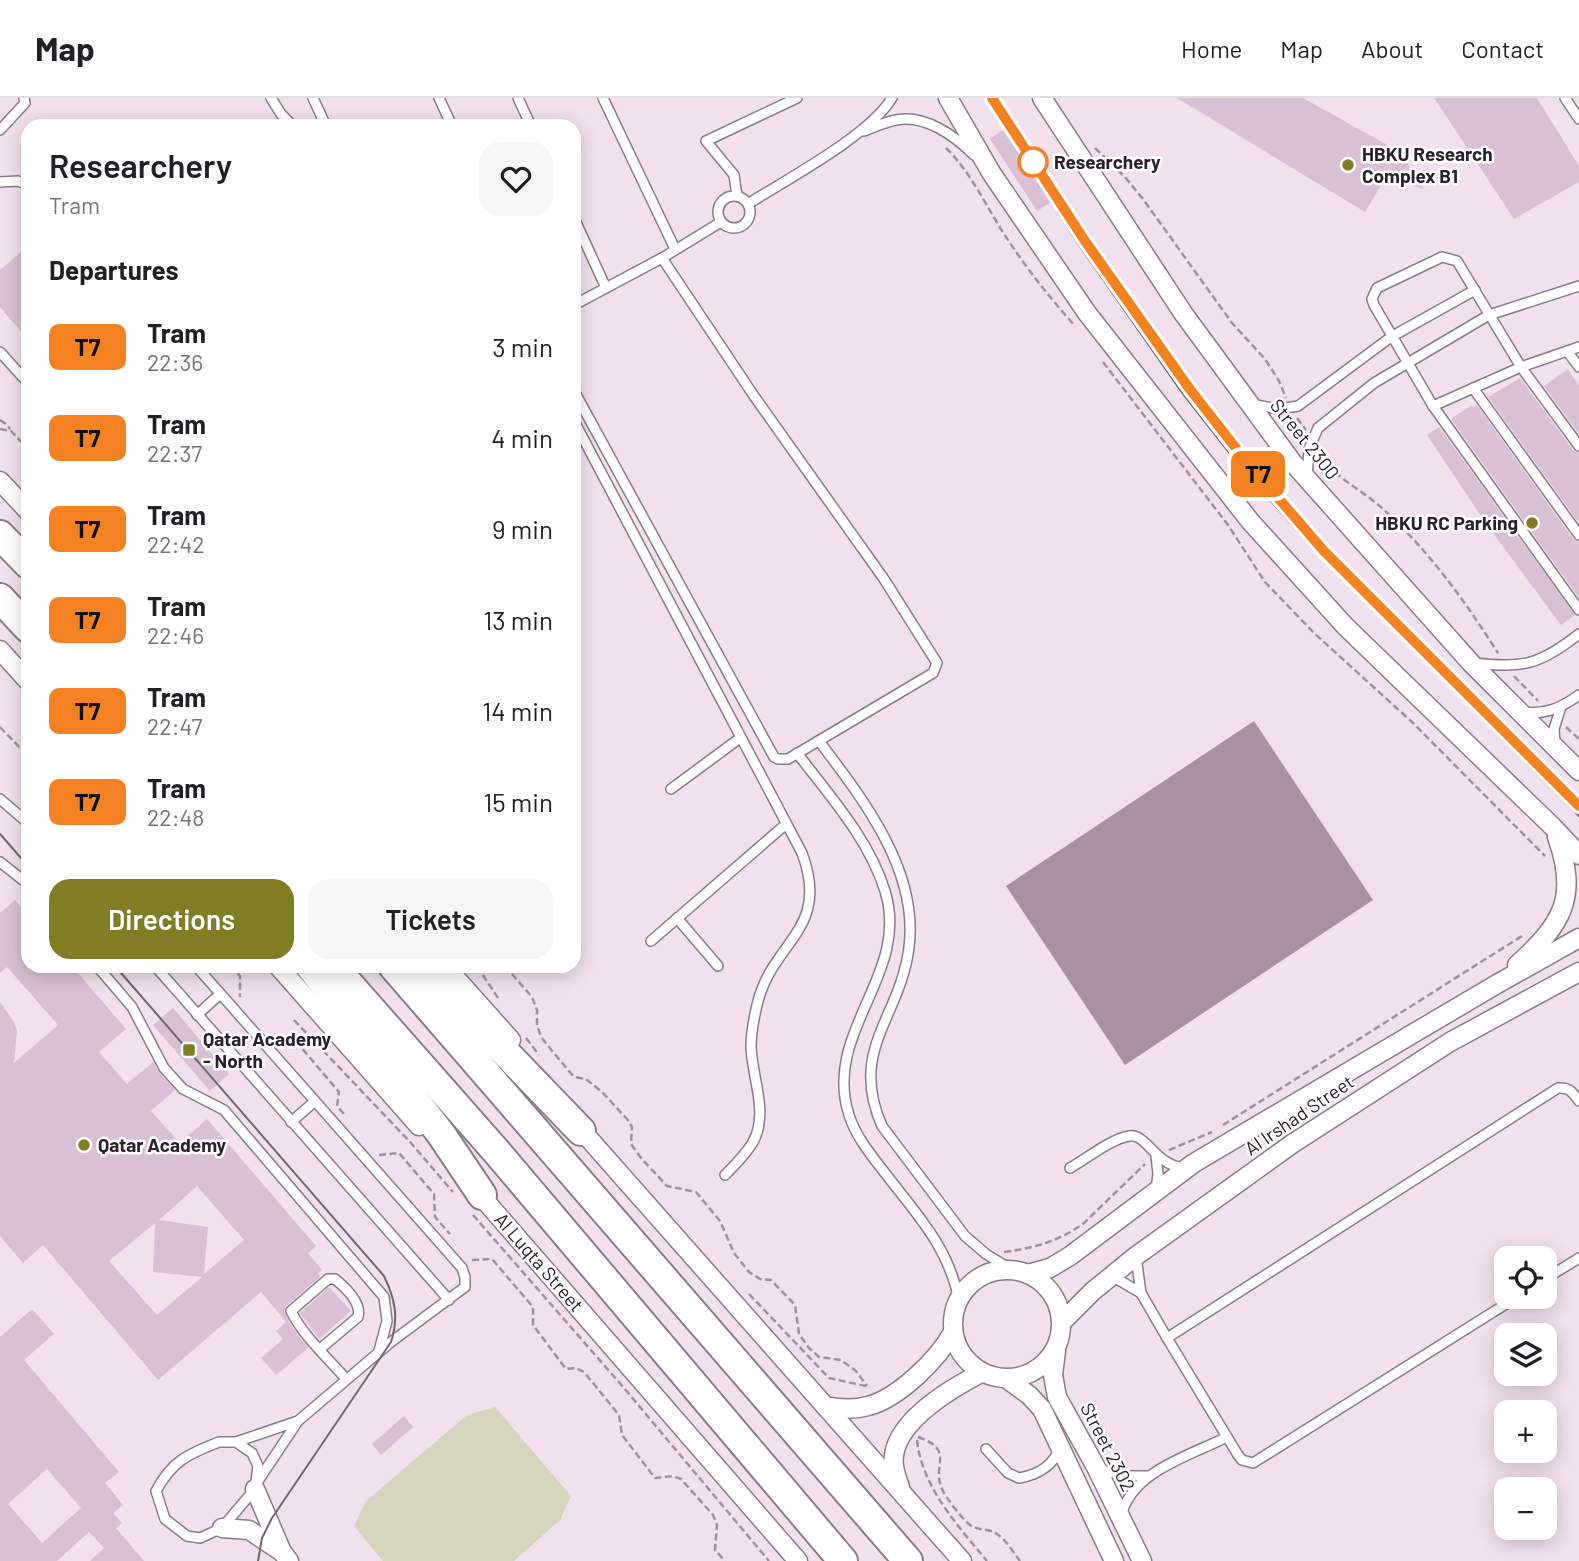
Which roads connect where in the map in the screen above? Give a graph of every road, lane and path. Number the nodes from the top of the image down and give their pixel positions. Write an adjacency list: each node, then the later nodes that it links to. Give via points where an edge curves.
1 (24, 98): 18 (lane, via 25,103)
2 (271, 98): 12 (lane)
3 (313, 98): 13 (lane)
4 (439, 98): 14 (lane)
5 (518, 98): 15 (lane)
6 (603, 98): 27 (lane)
7 (797, 98): 23 (lane, via 706,141 734,175)
8 (892, 98): 19 (lane)
9 (947, 98): 20 (street)
10 (1042, 98): 46 (street, Street 2300)
11 (1564, 98): 16 (lane)
12 (286, 119)
13 (323, 119)
14 (449, 119)
15 (528, 119)
16 (1579, 119)
17 (931, 125): 19 (lane, via 898,119); 20 (lane, via 950,134); 34 (path, via 926,135 959,162 1007,239)
18 (1, 127)
19 (859, 132): 24 (lane)
20 (992, 174): 81 (street, via 1087,313 1250,521 1346,627)
21 (0, 182): 22 (lane)
22 (21, 182)
23 (737, 196): 24 (lane); 25 (lane, via 719,204)
24 (748, 204): 25 (lane, via 750,216 743,225 731,228)
25 (721, 222): 27 (lane)
26 (581, 233): 30 (lane)
27 (675, 249): 28 (lane)
28 (662, 258): 30 (lane); 72 (lane, via 935,658 933,673)
29 (1579, 286): 33 (lane)
30 (606, 288): 32 (lane)
31 (1475, 290): 33 (lane); 35 (lane); 35 (lane, via 1457,261 1442,257 1377,288 1372,299)
32 (581, 301)
33 (1489, 315): 40 (lane); 41 (lane)
34 (1078, 329)
35 (1391, 337): 40 (lane); 46 (lane, via 1298,406 1279,409)
36 (1579, 346): 37 (lane)
37 (1567, 351): 41 (lane); 42 (lane)
38 (0, 352): 43 (lane)
39 (1101, 359): 84 (path, via 1228,525 1265,582 1537,845)
40 (1407, 363): 47 (lane); 54 (lane, via 1318,428)
41 (1521, 367): 44 (lane); 53 (lane)
42 (1579, 367)
43 (21, 375)
44 (1473, 388): 47 (lane); 58 (lane)
45 (581, 404): 75 (lane, via 774,757 783,760)
46 (1250, 404): 54 (street, Street 2300)
47 (1433, 406): 61 (lane)
48 (0, 420): 50 (path)
49 (0, 429): 50 (path)
50 (11, 431): 52 (path)
51 (581, 434): 71 (lane)
52 (21, 442)
53 (1579, 446)
54 (1307, 477): 65 (street, Street 2300)
55 (0, 481): 56 (street)
56 (21, 504)
57 (0, 535): 59 (main road)
58 (1579, 535)
59 (21, 557)
60 (0, 598): 62 (main road)
61 (1579, 611)
62 (21, 620)
63 (1579, 634): 65 (lane, via 1538,660 1508,667)
64 (0, 650): 66 (street)
65 (1471, 663): 69 (street, Street 2300)
66 (21, 673)
67 (1579, 695): 68 (lane)
68 (1561, 707): 69 (lane); 74 (lane, via 1554,729)
69 (1521, 712): 74 (street, Street 2300)
70 (0, 727): 73 (path)
71 (740, 738): 77 (lane); 80 (lane)
72 (819, 740): 75 (lane); 128 (lane, via 886,841 910,917 904,972 872,1056 875,1109 882,1126 955,1224)
73 (21, 750)
74 (1557, 751): 76 (street, Street 2300)
75 (797, 753): 137 (lane, via 867,851 887,902 889,942 884,967 855,1027 844,1073 849,1116 866,1149 936,1239 954,1276)
76 (1579, 771)
77 (671, 789)
78 (0, 799): 79 (lane)
79 (21, 816)
80 (785, 825): 86 (lane); 124 (lane, via 808,871 810,907 757,1003 751,1047 758,1130 745,1154)
81 (1553, 827): 82 (street); 105 (street, Al Irshad Street, via 1566,867 1565,901 1559,919 1549,935)
82 (1579, 855)
83 (0, 862): 85 (lane)
84 (1549, 862)
85 (21, 878)
86 (677, 918): 89 (lane); 90 (lane)
87 (1527, 933): 121 (path, via 1215,1131)
88 (1579, 938): 105 (street, Al Irshad Street)
89 (651, 941)
90 (718, 966)
91 (1579, 972): 129 (street, Al Irshad Street, via 1450,1042 1292,1144)
92 (103, 973): 145 (lane, via 132,1007 164,1068 183,1089 224,1111 384,1297 387,1321)
93 (161, 973): 110 (lane)
94 (202, 973): 106 (lane)
95 (237, 973): 107 (path)
96 (284, 973): 126 (street, Al Luqta Street)
97 (315, 973): 126 (main road, via 441,1134)
98 (340, 973): 169 (main road, Al Luqta Street)
99 (399, 973): 170 (main road)
100 (429, 973): 119 (main road)
101 (451, 973): 109 (street)
102 (458, 973): 109 (lane)
103 (482, 973): 108 (path)
104 (511, 973): 149 (path, via 532,998 541,1037 574,1077 594,1085 627,1119 632,1127 631,1144 640,1158 667,1186 696,1192 720,1221 734,1253 749,1272 771,1280 795,1305 799,1334 809,1348 819,1357 841,1360)
105 (1497, 984): 123 (street, Al Irshad Street)
106 (220, 994): 110 (lane); 116 (lane)
107 (240, 997)
108 (504, 1008)
109 (486, 1011): 119 (street, via 535,1068)
110 (197, 1015): 118 (lane)
111 (294, 1020): 126 (path)
112 (524, 1036): 114 (path)
113 (270, 1038): 117 (path, via 293,1039 339,1092 337,1106)
114 (546, 1063)
115 (1579, 1101): 142 (lane, via 1571,1090 1559,1088)
116 (314, 1102): 118 (lane); 138 (lane, via 462,1268 465,1287)
117 (345, 1116)
118 (291, 1122): 138 (lane)
119 (580, 1132): 151 (street)
120 (376, 1155): 127 (path, via 398,1153 435,1194 435,1217)
121 (1156, 1156): 122 (lane, via 1143,1140 1130,1136); 123 (lane, via 1170,1165); 125 (lane); 128 (path, via 1062,1238 1036,1248)
122 (1070, 1168)
123 (1188, 1168): 125 (street, Al Irshad Street)
124 (725, 1175)
125 (1155, 1193): 132 (street, Al Irshad Street, via 1050,1268)
126 (470, 1202): 167 (path); 168 (street, Al Luqta Street)
127 (453, 1238)
128 (986, 1254): 132 (lane)
129 (1136, 1256): 134 (street, Al Irshad Street); 136 (lane)
130 (1579, 1258): 133 (lane)
131 (470, 1260): 166 (path, via 492,1259 533,1307 533,1325 566,1369 584,1372 619,1415 622,1435 655,1478 681,1479 713,1515 715,1550)
132 (1020, 1272): 137 (street, via 981,1276); 140 (street, via 1052,1293)
133 (1557, 1272)
134 (1111, 1275): 136 (lane); 140 (street, Al Irshad Street)
135 (743, 1287): 149 (path, via 829,1378)
136 (1140, 1293): 142 (lane)
137 (959, 1299): 141 (street)
138 (449, 1300): 145 (lane)
139 (1498, 1309): 153 (lane, via 1259,1460 1242,1460)
140 (1062, 1322): 144 (street)
141 (953, 1332): 146 (street, via 962,1356); 150 (street, via 930,1364)
142 (1167, 1339): 153 (lane)
143 (320, 1349): 143 (lane, via 292,1311 328,1279 335,1279 360,1311); 147 (lane)
144 (1056, 1349): 148 (street, via 1036,1371); 158 (street, Street 2302, via 1054,1387)
145 (379, 1353): 147 (lane)
146 (981, 1373): 148 (street); 162 (street, via 928,1407 903,1433 893,1456)
147 (346, 1378): 152 (lane)
148 (1007, 1379): 155 (street, via 1042,1409)
149 (867, 1386): 150 (path)
150 (885, 1400): 151 (street, via 856,1409)
151 (825, 1406): 162 (street)
152 (298, 1420): 154 (lane); 161 (lane)
153 (1227, 1437): 160 (lane)
154 (236, 1442): 161 (lane, via 251,1453 258,1466); 164 (lane, via 219,1442 189,1453 171,1467 156,1491 166,1519 187,1536 200,1538)
155 (1060, 1447): 157 (lane); 159 (street)
156 (986, 1449): 157 (lane, via 1015,1477)
157 (1046, 1468): 159 (lane)
158 (1097, 1469): 160 (lane); 163 (street, Street 2302)
159 (1072, 1472): 174 (street)
160 (1147, 1476): 163 (lane, via 1127,1498)
161 (256, 1485): 164 (lane); 165 (street)
162 (904, 1497): 171 (street)
163 (1120, 1519): 175 (street, Street 2302)
164 (222, 1528): 165 (street, via 249,1530)
165 (285, 1556)
166 (725, 1561)
167 (769, 1561)
168 (798, 1561)
169 (844, 1561)
170 (908, 1561)
171 (962, 1561)
172 (987, 1561): 173 (path, via 935,1495 916,1436 938,1447 942,1490 966,1522 994,1532)
173 (1020, 1561)
174 (1114, 1561)
175 (1142, 1561)

